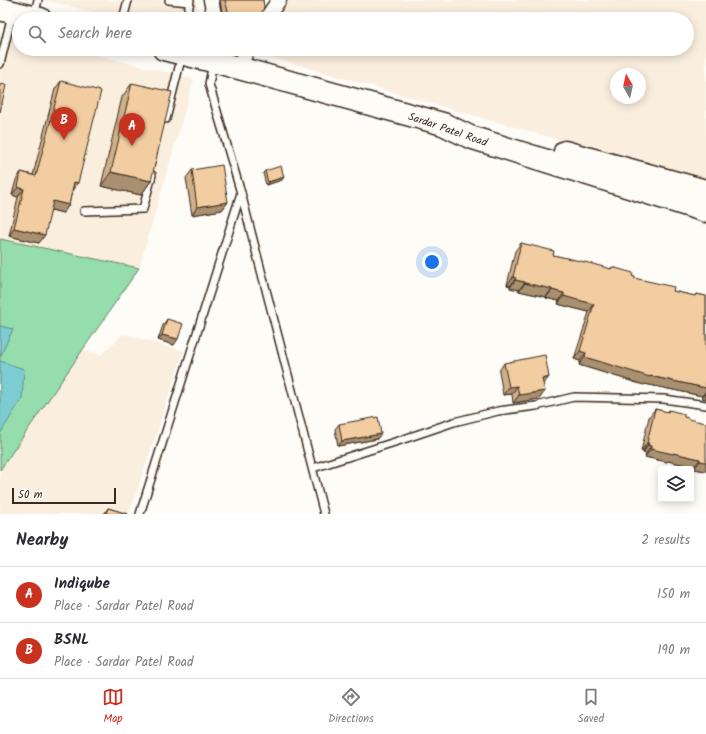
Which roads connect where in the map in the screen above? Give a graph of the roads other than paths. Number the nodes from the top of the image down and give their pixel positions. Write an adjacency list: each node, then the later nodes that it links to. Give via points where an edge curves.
1 (128, 0): 8 (lane)
2 (169, 0): 5 (lane)
3 (212, 0): 10 (street)
4 (279, 0): 11 (street)
5 (190, 1): 9 (lane)
6 (6, 11): 7 (main road); 16 (lane)
7 (37, 12)
8 (125, 12)
9 (188, 12)
10 (214, 12)
11 (271, 12)
12 (175, 56): 18 (lane)
13 (214, 56): 21 (lane, via 209,84)
14 (222, 56): 15 (main road, Sardar Patel Road)
15 (244, 59): 17 (main road, Sardar Patel Road)
16 (0, 64)
17 (443, 124): 20 (main road, via 474,126); 23 (main road, Sardar Patel Road, via 470,137)
18 (163, 128)
19 (154, 165): 22 (lane, via 143,209)
20 (706, 191)
21 (241, 193): 25 (lane); 26 (lane)
22 (84, 211)
23 (706, 212)
24 (706, 405): 25 (lane, via 664,399 574,397 454,422)
25 (313, 468): 27 (lane)
26 (140, 514)
27 (324, 514)

